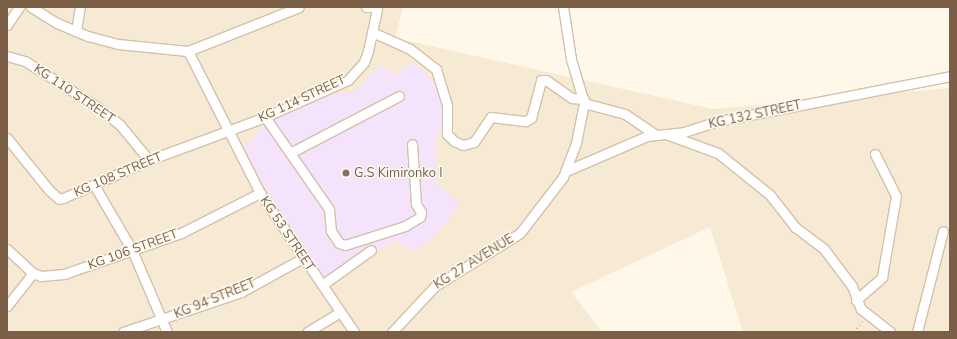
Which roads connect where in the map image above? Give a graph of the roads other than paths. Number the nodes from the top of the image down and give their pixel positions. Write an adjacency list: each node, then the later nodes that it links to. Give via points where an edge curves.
1 (19, 7): 8 (street)
2 (31, 7): 9 (street)
3 (80, 7): 9 (street)
4 (299, 7): 11 (street)
5 (366, 7): 7 (street)
6 (563, 7): 15 (street, KG 27 AVENUE, via 571,59)
7 (377, 8): 10 (street, KG 114 STREET)
8 (7, 25)
9 (76, 31): 11 (street, via 118,44)
10 (372, 32): 15 (street, via 410,49 436,69 447,104 447,134 454,141 463,144 474,142 491,117 526,121 531,118 541,80 546,80 572,98); 16 (street, KG 114 STREET, via 364,62 348,80)
11 (188, 51): 17 (street, KG 53 STREET)
12 (7, 56): 24 (street, KG 110 STREET, via 25,62 96,106 120,125)
13 (950, 76): 19 (street, KG 132 STREET, via 890,86)
14 (399, 96): 22 (street)
15 (584, 101): 18 (street, via 625,114); 25 (street, KG 27 AVENUE, via 576,143)
16 (265, 117): 17 (street, KG 114 STREET); 22 (street)
17 (229, 131): 24 (street, KG 108 STREET); 27 (street, KG 53 STREET)
18 (656, 134): 19 (street, KG 132 STREET); 25 (street, KG 132 STREET)
19 (666, 134): 35 (street, via 718,153 761,187 795,227 824,249 852,286)
20 (7, 138): 26 (street, KG 108 STREET, via 59,198)
21 (412, 144): 22 (street, via 416,204 421,212 420,217 405,226 345,245 339,243 331,231 330,209)
22 (290, 153)
23 (875, 154): 35 (street, via 896,196 882,277)
24 (150, 160): 26 (street, KG 108 STREET)
25 (566, 171): 43 (street, KG 27 AVENUE, via 545,204 520,233 435,286)
26 (94, 185): 30 (street)
27 (260, 193): 30 (street, KG 106 STREET, via 181,233); 32 (street, KG 53 STREET)
28 (943, 230): 45 (street)
29 (7, 249): 33 (street)
30 (132, 250): 33 (street, KG 106 STREET, via 64,274 41,276); 38 (street)
31 (370, 250): 34 (street)
32 (303, 258): 34 (street, KG 53 STREET); 38 (street, KG 94 STREET, via 242,292)
33 (33, 273): 36 (street)
34 (322, 285): 37 (street, KG 53 STREET)
35 (856, 300): 44 (street, via 864,312)
36 (7, 306)
37 (340, 312): 41 (street); 42 (street, KG 53 STREET)
38 (163, 320): 39 (street, KG 94 STREET); 40 (street)
39 (123, 332)
40 (167, 332)
41 (307, 332)
42 (354, 332)
43 (392, 332)
44 (890, 332)
45 (917, 332)

